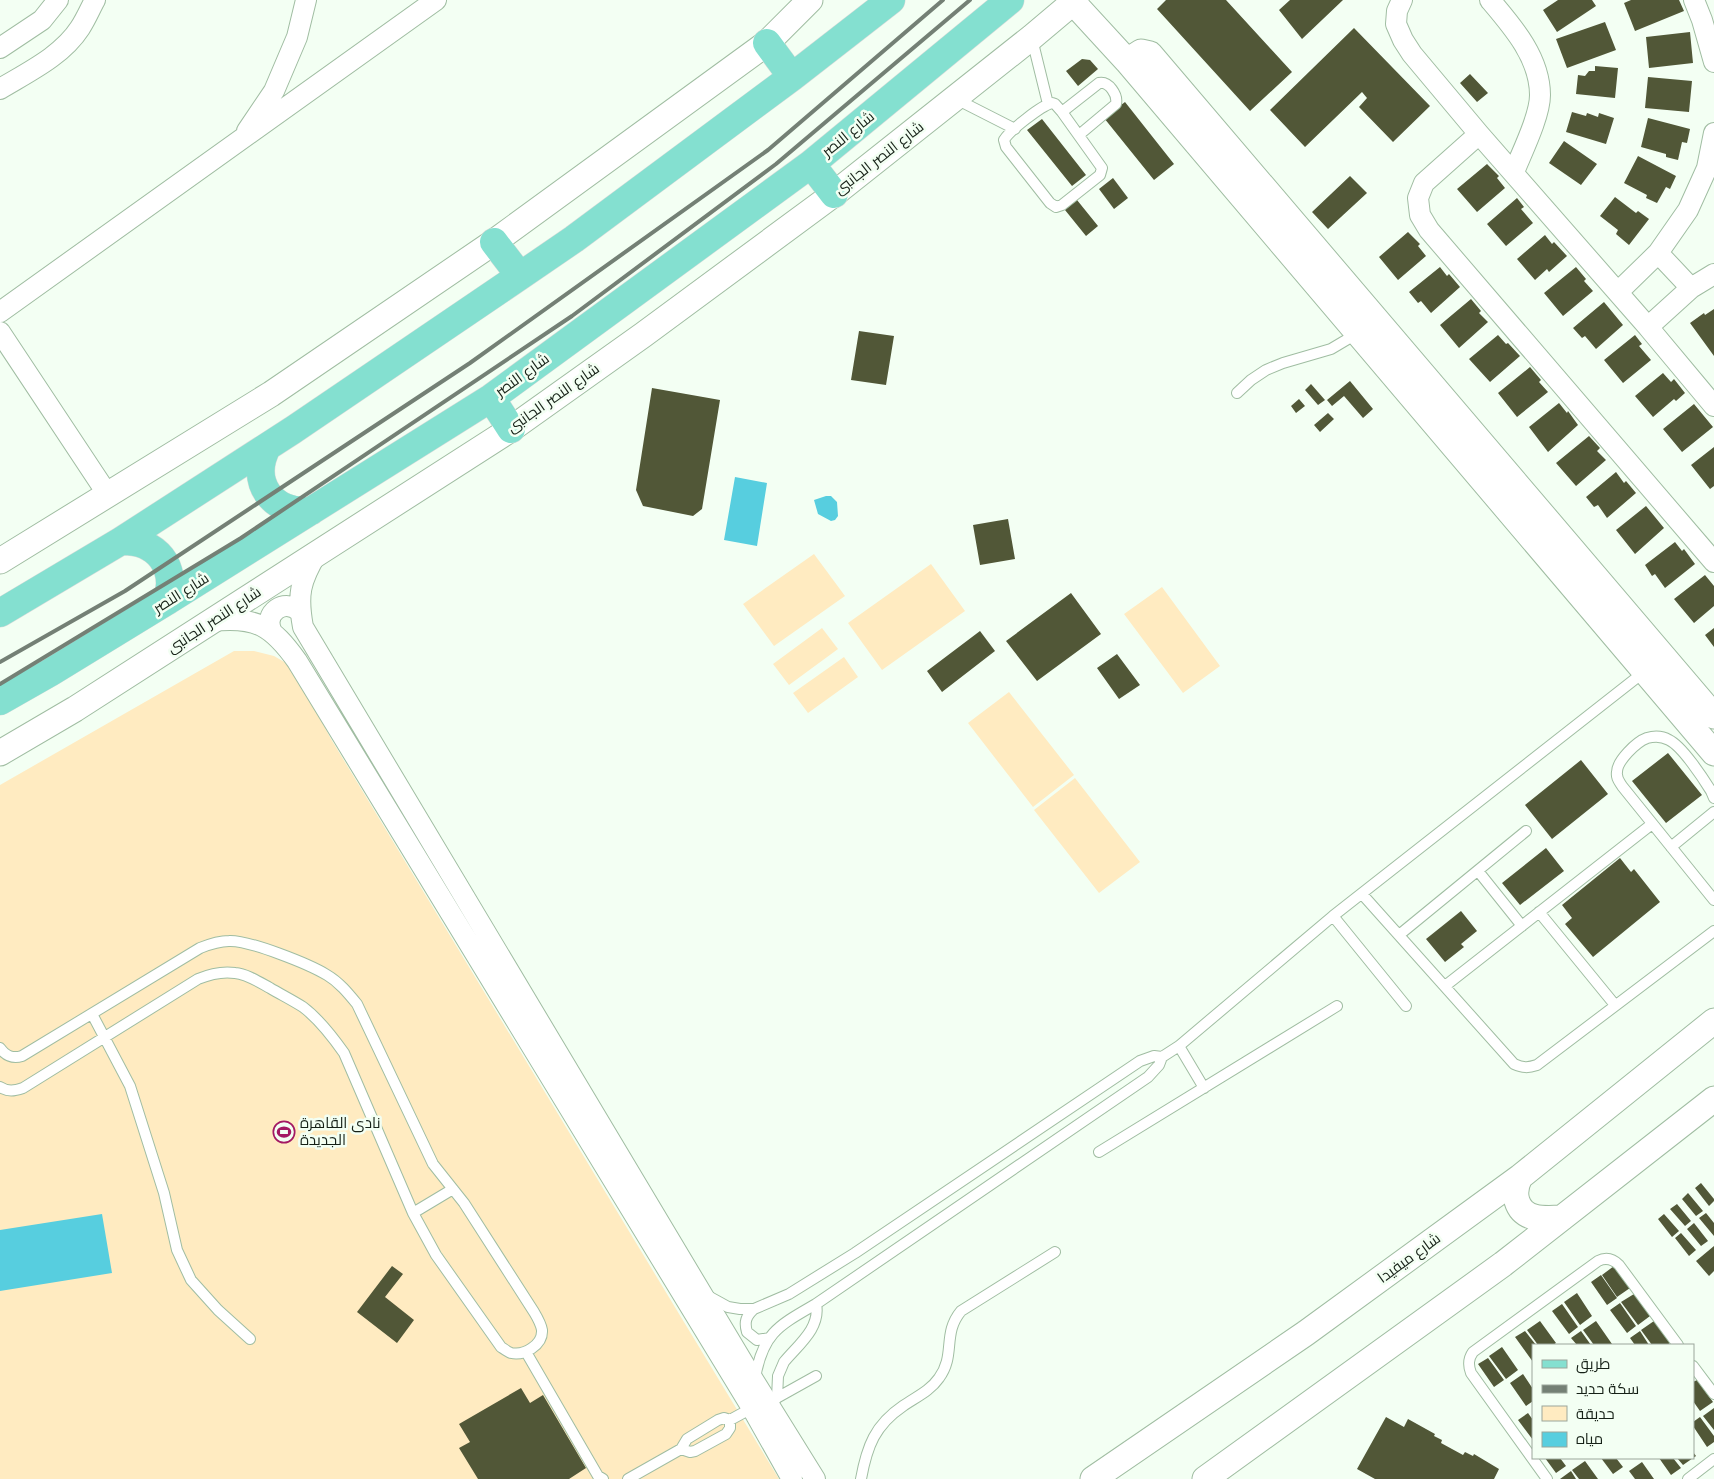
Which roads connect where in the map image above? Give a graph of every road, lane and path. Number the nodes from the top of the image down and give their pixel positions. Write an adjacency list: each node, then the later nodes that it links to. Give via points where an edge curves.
1 (58, 0): 14 (street, via 42,20)
2 (95, 0): 18 (street, via 80,28 66,45)
3 (306, 0): 26 (street, via 297,37 274,90)
4 (436, 0): 26 (street)
5 (891, 0): 17 (main road)
6 (1010, 0): 27 (main road, شارع النصر)
7 (1402, 0): 24 (street, via 1396,11 1396,24 1403,40)
8 (1490, 0): 28 (street, via 1527,49 1538,80 1537,112)
9 (1694, 0): 16 (street)
10 (1073, 1): 12 (street, شارع النصر الجانبى); 15 (street)
11 (807, 5): 13 (street)
12 (1032, 38): 19 (street, شارع النصر الجانبى); 20 (lane)
13 (768, 43): 17 (main road); 30 (street)
14 (0, 48)
15 (1127, 61): 39 (street); 58 (street, via 1141,52 1150,54)
16 (1714, 62)
17 (792, 77): 33 (main road)
18 (0, 88)
19 (955, 98): 22 (lane); 29 (street, شارع النصر الجانبى)
20 (1048, 104): 21 (lane, via 1055,104); 22 (lane)
21 (1062, 112): 25 (lane); 25 (lane, via 1099,83 1108,84 1116,97 1116,104)
22 (1015, 129): 25 (lane, via 1004,140 1006,147 1056,207 1102,171)
23 (1714, 133): 31 (street, via 1707,168 1688,210)
24 (1479, 134): 28 (street); 50 (street, via 1424,182 1418,198 1420,215 1429,230)
25 (1079, 135)
26 (240, 142): 36 (street)
27 (811, 164): 29 (main road); 41 (main road, شارع النصر)
28 (1514, 172): 35 (street)
29 (834, 194): 43 (street, شارع النصر الجانبى)
30 (494, 242): 33 (main road); 45 (street, via 271,394)
31 (1658, 253): 34 (street); 35 (street)
32 (1714, 274): 34 (street)
33 (520, 276): 44 (main road)
34 (1692, 288): 37 (street)
35 (1618, 292): 37 (street)
36 (0, 312)
37 (1648, 327): 42 (street)
38 (0, 332): 45 (street)
39 (1358, 333): 40 (lane, via 1331,349 1266,370); 56 (street)
40 (1237, 393)
41 (491, 398): 43 (main road); 46 (main road, شارع النصر)
42 (1714, 406)
43 (510, 429): 48 (street, شارع النصر الجانبى)
44 (266, 447): 46 (main road, via 260,465 268,494 291,510); 47 (main road)
45 (108, 495): 49 (street)
46 (311, 511): 51 (main road, شارع النصر)
47 (121, 541): 51 (main road, via 148,546 162,558 170,574); 53 (main road)
48 (317, 553): 52 (street, via 300,590); 54 (street, شارع النصر الجانبى)
49 (0, 561)
50 (1714, 562)
51 (167, 602): 57 (main road, شارع النصر)
52 (300, 612): 55 (street, via 290,606 279,607 270,621); 93 (street, via 303,628)
53 (0, 613)
54 (212, 621): 55 (street, via 254,622); 59 (street, شارع النصر الجانبى)
55 (272, 632): 104 (street, via 298,661)
56 (1645, 672): 60 (street); 67 (lane)
57 (0, 700)
58 (1714, 716)
59 (0, 753)
60 (1714, 753)
61 (1714, 798): 63 (lane, via 1677,745 1663,737 1647,738 1619,763 1616,771 1617,779)
62 (1714, 812): 65 (lane)
63 (1652, 824): 65 (lane); 69 (lane)
64 (1526, 831): 66 (lane)
65 (1671, 847): 68 (lane)
66 (1478, 871): 71 (lane); 73 (lane)
67 (1362, 894): 70 (lane); 73 (lane)
68 (1714, 900)
69 (1539, 912): 71 (lane); 75 (lane)
70 (1333, 916): 77 (lane); 81 (lane)
71 (1522, 926): 74 (lane)
72 (1714, 931): 75 (lane)
73 (1399, 935): 74 (lane)
74 (1445, 986): 75 (lane, via 1514,1064 1522,1068 1537,1064)
75 (1615, 1005)
76 (1337, 1006): 85 (lane)
77 (1406, 1006)
78 (92, 1014): 80 (lane); 82 (lane, via 22,1056 9,1057); 89 (lane, via 214,942 246,942 309,966 327,975 357,1004 433,1164)
79 (1714, 1021): 88 (street, شارع ميفيدا)
80 (105, 1037): 84 (lane, via 23,1088 8,1091); 90 (lane, via 198,979 222,972 248,976 303,1007 344,1052); 97 (lane, via 130,1086 164,1193 177,1250 192,1280)
81 (1179, 1046): 83 (lane); 85 (lane)
82 (0, 1048)
83 (1162, 1057): 94 (lane, via 1160,1065 1148,1077); 95 (lane, via 1140,1061 855,1254 789,1294)
84 (0, 1088)
85 (1204, 1088): 87 (lane)
86 (1714, 1099): 91 (street)
87 (1099, 1152)
88 (1520, 1177): 91 (street, via 1516,1191 1522,1211 1535,1218); 116 (street, شارع ميفيدا, via 1306,1333)
89 (453, 1190): 90 (lane); 99 (lane, via 534,1312 542,1330 541,1337)
90 (412, 1214): 99 (lane, via 436,1255 500,1347 510,1353)
91 (1562, 1218): 117 (street)
92 (1055, 1252): 115 (lane, via 955,1318 946,1365 940,1377 931,1388 902,1406 874,1434)
93 (696, 1285): 95 (lane, via 716,1302 734,1308); 102 (street)
94 (816, 1304): 96 (lane, via 786,1322); 104 (lane, via 814,1326 780,1368)
95 (754, 1309): 96 (lane, via 745,1319 747,1332 757,1340)
96 (770, 1338): 102 (lane, via 762,1349)
97 (250, 1339)
98 (1677, 1344): 107 (lane, via 1619,1265 1606,1258 1473,1352 1468,1364 1471,1372)
99 (526, 1352): 111 (lane, via 598,1476)
100 (1694, 1367): 103 (lane)
101 (816, 1376): 104 (lane)
102 (754, 1382): 104 (street)
103 (1714, 1394)
104 (766, 1403): 105 (lane); 113 (street); 114 (street)
105 (730, 1420): 106 (lane, via 718,1420 688,1439); 106 (lane, via 726,1434 695,1451)
106 (681, 1449): 112 (lane)
107 (1532, 1458)
108 (1533, 1459): 118 (lane)
109 (1714, 1460): 110 (lane)
110 (1695, 1477)
111 (603, 1479)
112 (628, 1479)
113 (792, 1479)
114 (815, 1479)
115 (861, 1479)
116 (1093, 1479)
117 (1205, 1479)
118 (1547, 1479)

